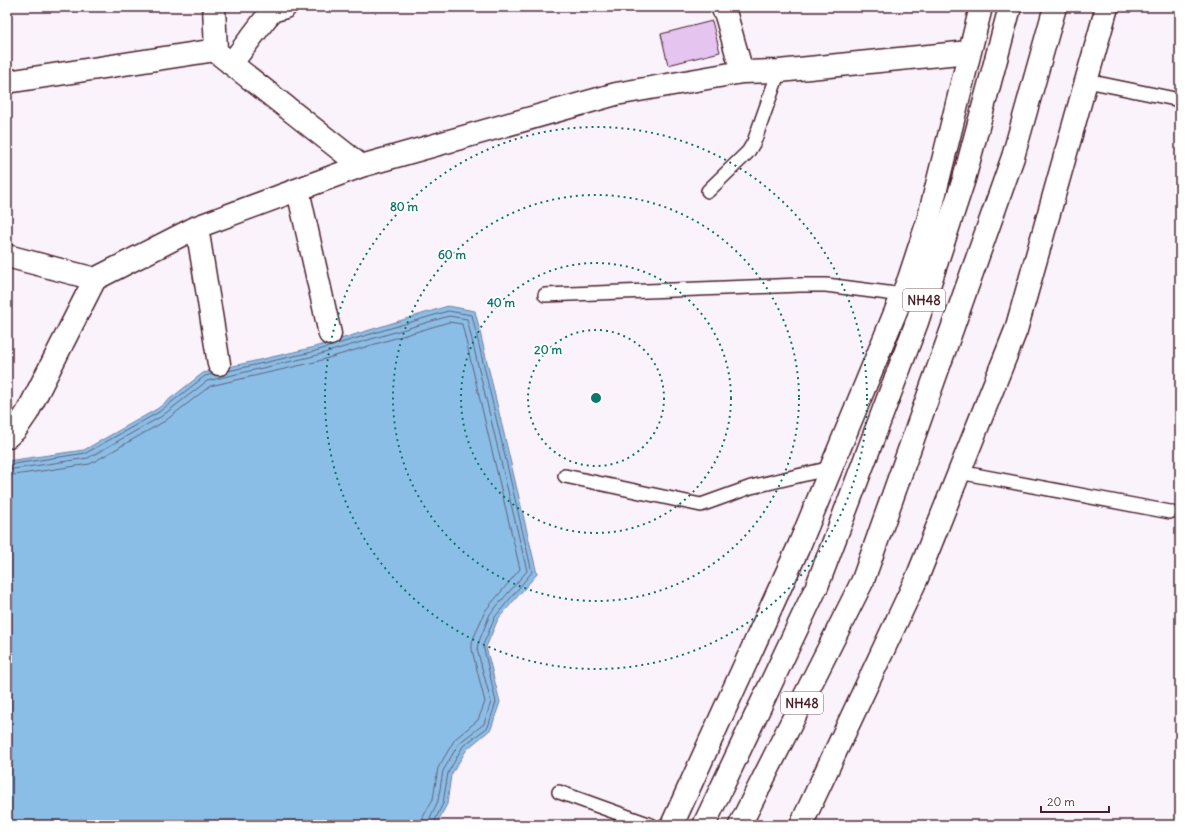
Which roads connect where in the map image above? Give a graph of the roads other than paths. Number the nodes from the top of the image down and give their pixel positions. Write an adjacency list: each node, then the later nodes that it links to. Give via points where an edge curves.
1 (214, 7): 9 (main road)
2 (285, 7): 9 (main road, via 272,11)
3 (722, 7): 11 (main road)
4 (981, 7): 8 (main road)
5 (1010, 7): 33 (main road, NH48, via 964,179 917,322 817,586)
6 (1055, 7): 34 (main road, NH48, via 1013,157 864,580)
7 (1108, 7): 12 (main road)
8 (969, 52): 10 (main road); 22 (main road, via 928,221)
9 (224, 57): 13 (main road); 15 (main road)
10 (779, 71): 11 (main road); 17 (lane, via 754,142 748,152)
11 (742, 72): 15 (main road, via 616,94)
12 (1087, 81): 14 (lane); 27 (main road, via 1016,330)
13 (7, 82)
14 (1180, 100)
15 (361, 166): 16 (main road)
16 (298, 190): 18 (main road); 23 (main road)
17 (708, 191)
18 (198, 227): 20 (main road); 24 (main road)
19 (7, 256): 20 (main road)
20 (95, 279): 25 (main road, via 27,413)
21 (545, 295): 22 (lane, via 800,285 826,285)
22 (902, 295): 26 (main road)
23 (330, 334)
24 (219, 364)
25 (7, 437)
26 (831, 468): 28 (lane, via 751,487 701,505); 32 (main road, via 779,592)
27 (959, 472): 29 (lane); 35 (main road, via 918,578)
28 (565, 476)
29 (1170, 512)
30 (559, 792): 31 (lane)
31 (650, 825)
32 (672, 825)
33 (704, 825)
34 (740, 825)
35 (801, 825)

